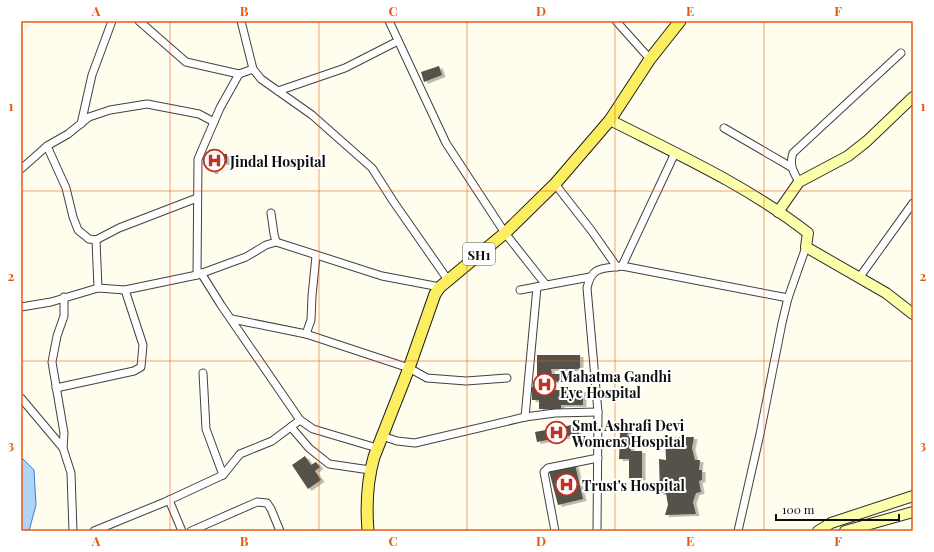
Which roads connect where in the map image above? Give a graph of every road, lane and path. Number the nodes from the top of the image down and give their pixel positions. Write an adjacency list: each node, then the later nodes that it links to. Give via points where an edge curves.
1 (112, 21): 16 (street, via 92,75)
2 (139, 21): 11 (street, via 186,62)
3 (241, 21): 10 (street)
4 (389, 21): 7 (street)
5 (616, 21): 9 (street)
6 (680, 21): 9 (main road, SH1)
7 (398, 41): 12 (street, via 345,68); 28 (street, via 446,143)
8 (901, 53): 20 (street, via 793,153)
9 (650, 59): 14 (main road, SH1)
10 (253, 70): 11 (street); 12 (street)
11 (239, 74): 15 (street)
12 (278, 91): 37 (street, via 312,115 372,168)
13 (913, 97): 22 (street, via 848,156)
14 (610, 120): 19 (street); 23 (main road, SH1)
15 (214, 122): 16 (street, via 198,114 148,104 104,111 89,117); 24 (street, via 198,159)
16 (81, 124): 18 (street)
17 (724, 128): 20 (street)
18 (47, 146): 21 (street); 29 (street, via 66,188 78,230 89,239)
19 (675, 153): 26 (street); 33 (street)
20 (791, 167): 22 (street)
21 (21, 168)
22 (799, 182): 26 (street)
23 (555, 184): 28 (main road, SH1); 33 (street)
24 (197, 198): 29 (street, via 118,228); 34 (street)
25 (913, 203): 36 (street)
26 (778, 212): 31 (street, via 808,233)
27 (271, 213): 30 (street)
28 (505, 233): 37 (main road, SH1); 38 (street)
29 (96, 240): 41 (street)
30 (276, 242): 32 (street); 34 (street, via 246,257)
31 (806, 247): 36 (street); 45 (street)
32 (316, 256): 39 (street, via 382,276); 49 (street, via 312,320)
33 (620, 266): 35 (street, via 597,269); 45 (street)
34 (199, 274): 42 (street); 48 (street)
35 (590, 277): 38 (street); 55 (street, via 587,288)
36 (859, 278): 47 (street, via 886,293)
37 (448, 280): 39 (main road, SH1)
38 (546, 285): 40 (street)
39 (440, 287): 50 (main road, SH1, via 430,305)
40 (537, 287): 43 (street); 56 (street)
41 (98, 288): 42 (street); 44 (street)
42 (125, 290): 53 (street, via 143,345 141,366 134,371)
43 (520, 290)
44 (64, 297): 46 (street); 53 (street, via 64,316 52,362)
45 (788, 298): 78 (street)
46 (21, 308)
47 (913, 314)
48 (232, 319): 49 (street); 57 (street)
49 (306, 334): 50 (street)
50 (409, 368): 52 (street, via 427,378 439,380); 59 (main road, SH1)
51 (203, 373): 64 (street, via 206,430)
52 (507, 378)
53 (56, 388): 60 (street, via 64,433)
54 (21, 398): 60 (street)
55 (598, 412): 56 (street, via 555,412); 62 (street)
56 (525, 417): 59 (street, via 415,443)
57 (300, 420): 58 (street); 61 (street, via 313,429)
58 (291, 427): 63 (street, via 309,448 329,464); 64 (street, via 272,441 240,454)
59 (382, 436): 61 (main road, SH1)
60 (63, 448): 70 (street, via 71,473)
61 (377, 448): 63 (main road, SH1)
62 (598, 458): 76 (street, via 548,468 544,472); 77 (street)
63 (370, 470): 75 (main road, SH1)
64 (223, 475): 66 (street)
65 (913, 496): 67 (street)
66 (169, 500): 71 (street); 72 (street)
67 (898, 500): 69 (street); 79 (street, via 831,523)
68 (913, 512): 69 (street)
69 (902, 515): 80 (street)
70 (73, 531)
71 (94, 531)
72 (182, 531)
73 (191, 531): 74 (street, via 257,502 267,503)
74 (280, 531)
75 (368, 531)
76 (555, 531)
77 (597, 531)
78 (738, 531)
79 (818, 531)
80 (845, 531)

